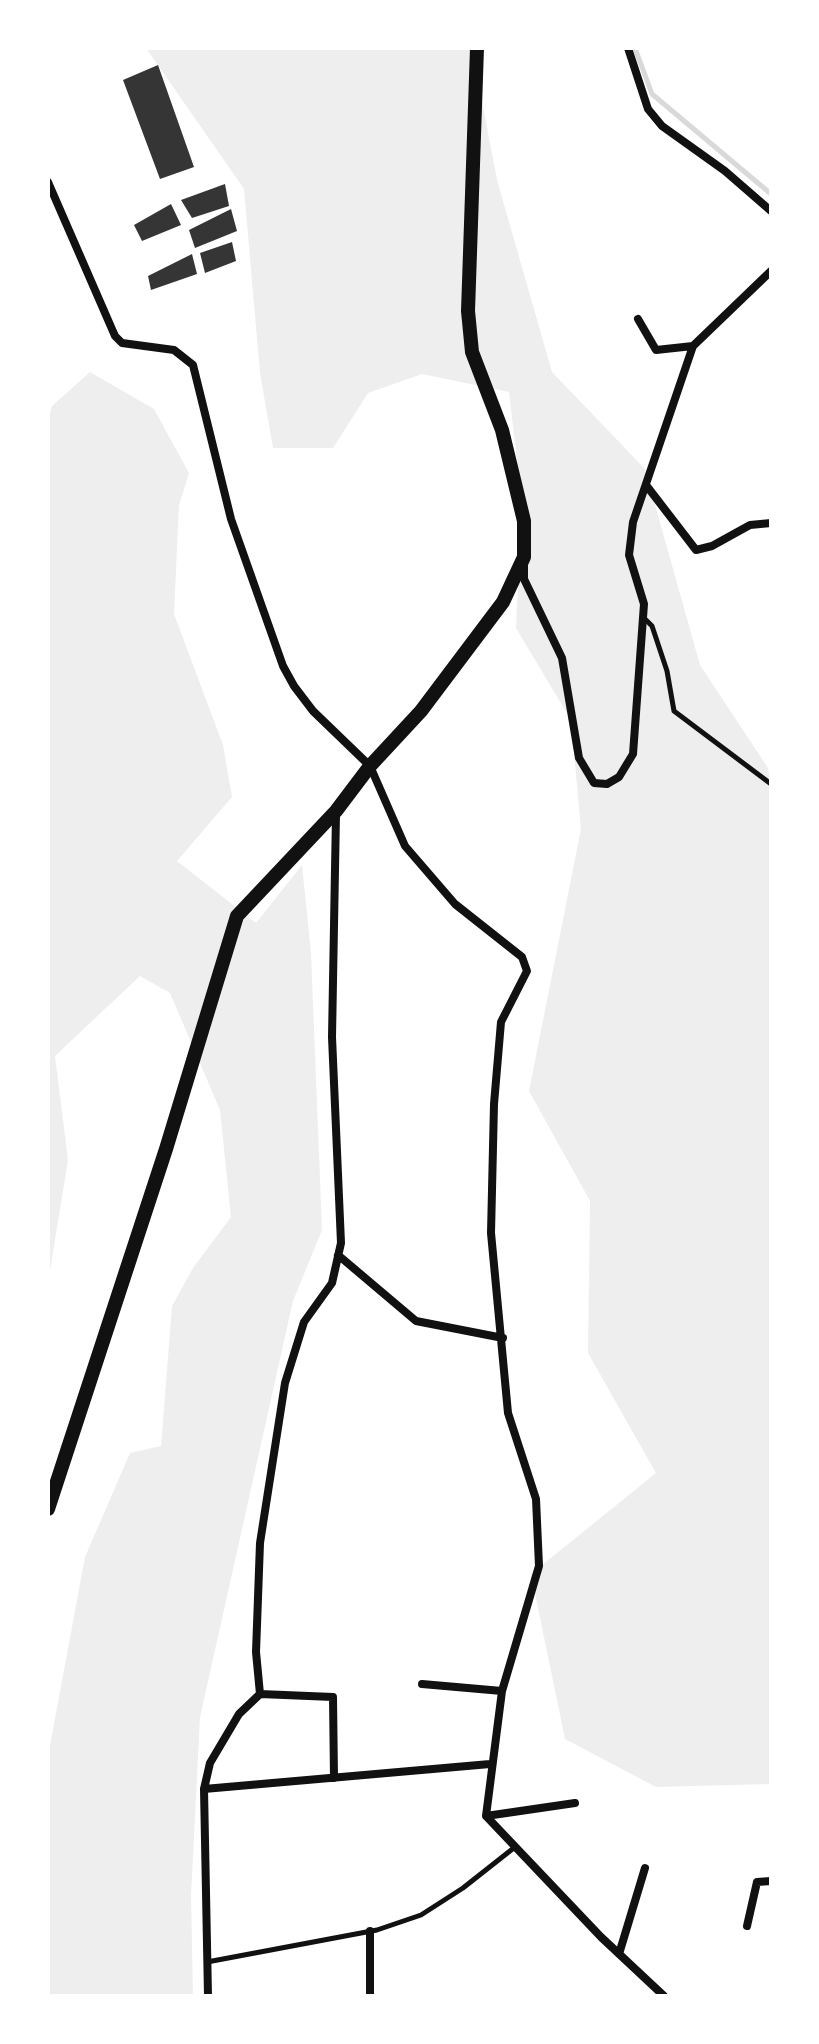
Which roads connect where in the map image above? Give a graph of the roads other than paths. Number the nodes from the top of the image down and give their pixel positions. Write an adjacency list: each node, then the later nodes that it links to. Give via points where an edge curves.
1 (477, 48): 10 (street, via 468,311 472,352 506,445 524,521)
2 (628, 48): 4 (street, via 648,109 662,126)
3 (48, 182): 12 (street, via 115,336 122,343 174,350 193,365 231,519 283,666 313,711)
4 (771, 211)
5 (771, 271): 7 (street)
6 (638, 319): 7 (street, via 656,350)
7 (693, 346): 8 (street)
8 (646, 485): 9 (street, via 696,550 750,525); 11 (street, via 629,555)
9 (771, 523)
10 (524, 557): 11 (street, via 524,579 562,658 579,758 594,783 607,784 619,777 633,754); 12 (street, via 503,602 421,711)
11 (643, 617): 13 (lane, via 652,626 667,671 674,711)
12 (370, 766): 14 (street); 16 (street, via 405,846 455,904 522,957 527,971 501,1022 494,1104 491,1233)
13 (771, 784)
14 (336, 811): 15 (street, via 332,1037); 17 (street, via 237,916)
15 (338, 1255): 16 (street, via 416,1321); 20 (street, via 332,1283 304,1322 285,1383 260,1543)
16 (503, 1338): 19 (street, via 508,1413 536,1499 539,1566)
17 (48, 1509)
18 (422, 1684): 19 (street)
19 (502, 1691): 21 (street)
20 (260, 1694): 22 (street, via 333,1697); 23 (street, via 210,1763)
21 (490, 1764): 22 (street); 25 (street)
22 (334, 1778): 23 (street)
23 (204, 1789): 32 (street)
24 (575, 1803): 25 (street)
25 (486, 1816): 26 (street)
26 (516, 1846): 30 (lane, via 421,1915); 31 (street)
27 (645, 1868): 31 (street)
28 (771, 1881): 29 (street, via 757,1882)
29 (747, 1926)
30 (370, 1931): 32 (lane); 34 (street)
31 (619, 1954): 35 (street)
32 (207, 1962): 33 (street)
33 (208, 1996)
34 (370, 1996)
35 (664, 1996)

